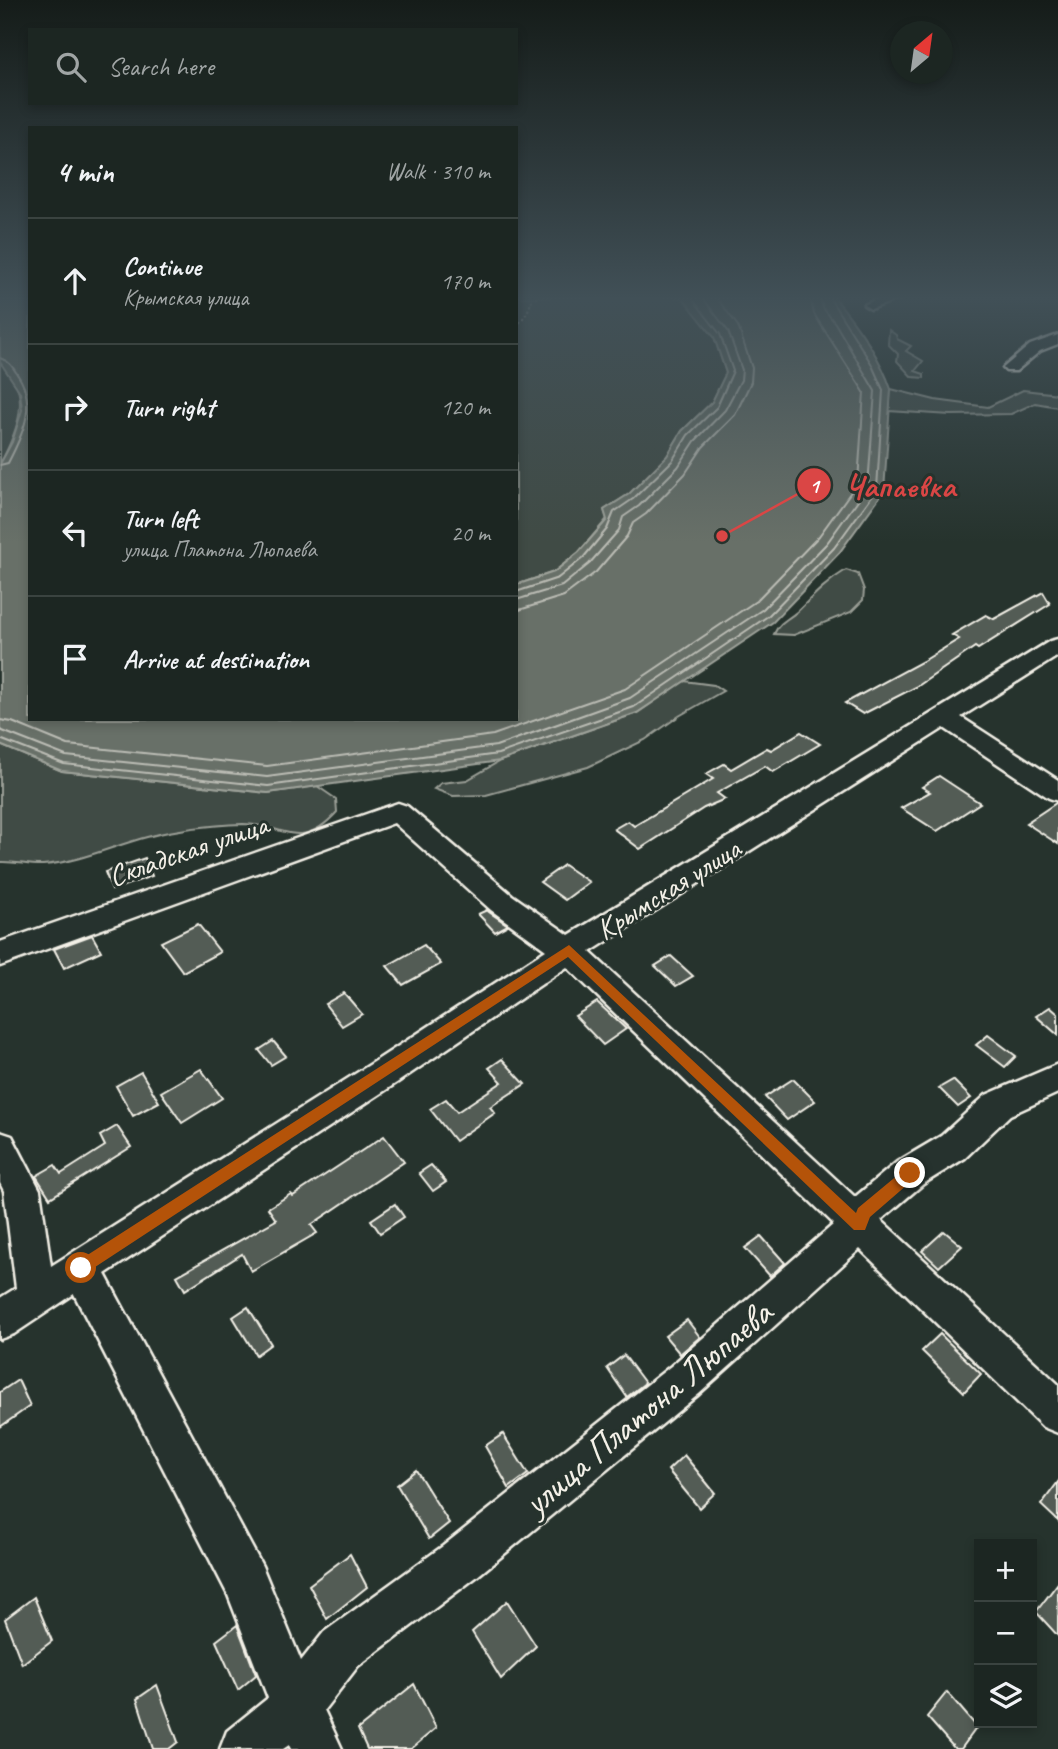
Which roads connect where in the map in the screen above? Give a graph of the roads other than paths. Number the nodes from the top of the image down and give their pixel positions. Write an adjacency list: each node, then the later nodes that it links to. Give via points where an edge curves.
1 (1058, 646): 2 (street, Крымская улица)
2 (945, 718): 3 (street); 4 (street, Крымская улица)
3 (1058, 792)
4 (569, 950): 5 (street, Складская улица, via 484,887 398,812); 8 (street); 9 (street, Крымская улица)
5 (0, 954)
6 (1058, 1078): 8 (street, улица Платона Люпаева, via 998,1105 953,1147 910,1173 863,1213)
7 (0, 1147): 10 (street, via 22,1190)
8 (859, 1226): 12 (street); 13 (street, улица Платона Люпаева, via 685,1380 459,1562 341,1649)
9 (81, 1268): 10 (street, Крымская улица); 13 (street, via 246,1582)
10 (36, 1297): 11 (street, Крымская улица)
11 (0, 1320)
12 (1058, 1412)
13 (296, 1707): 14 (street, улица Платона Люпаева); 15 (street)
14 (244, 1749)
15 (317, 1749)

